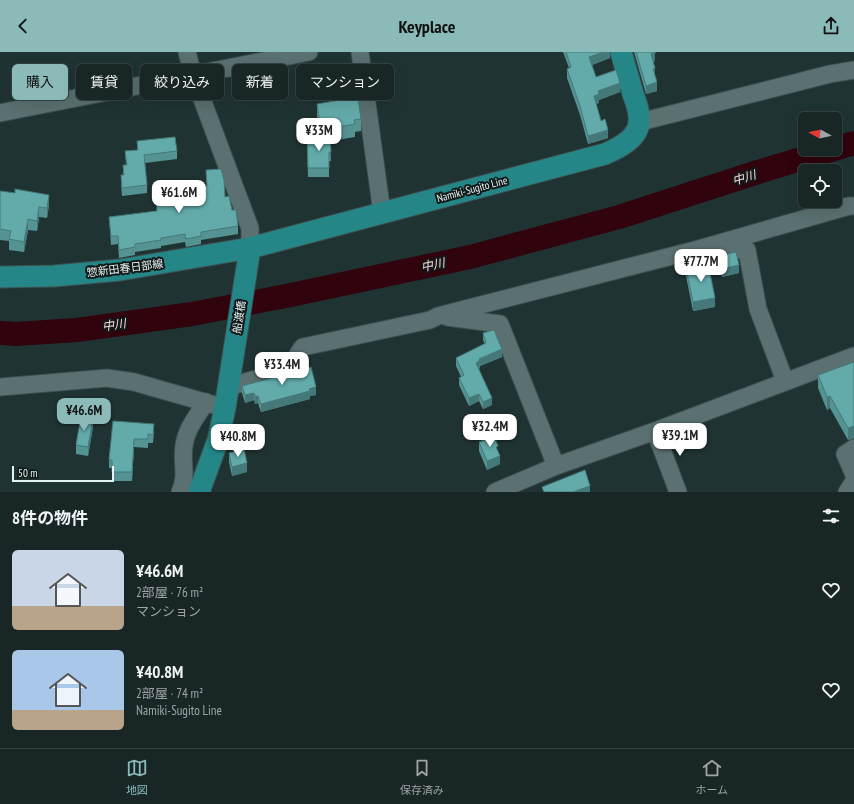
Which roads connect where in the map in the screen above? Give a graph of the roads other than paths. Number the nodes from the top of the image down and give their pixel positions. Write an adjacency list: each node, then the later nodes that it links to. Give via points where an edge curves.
1 (187, 52): 5 (street)
2 (309, 52): 6 (street)
3 (360, 52): 13 (street)
4 (621, 52): 11 (main road)
5 (190, 64)
6 (224, 69)
7 (854, 70): 11 (street)
8 (140, 85): 10 (street)
9 (202, 100): 14 (street, via 250,228)
10 (0, 113)
11 (640, 122): 13 (main road, Namiki-Sugito Line, via 631,138 619,148 605,154)
12 (852, 206): 15 (street)
13 (382, 214): 14 (main road, Namiki-Sugito Line)
14 (250, 248): 16 (main road, 惣新田春日部線, via 120,270 54,276); 20 (main road, 船渡橋)
15 (698, 249): 17 (street); 19 (street, via 748,250 758,309)
16 (0, 277)
17 (438, 316): 20 (street, via 430,320 303,346 290,369); 25 (street, via 500,324)
18 (854, 356): 19 (street)
19 (785, 381): 23 (street)
20 (229, 384): 22 (main road)
21 (0, 387): 22 (street, via 107,378 134,382)
22 (215, 405): 28 (street, via 188,430 184,447 184,482); 29 (main road, via 218,440)
23 (655, 432): 25 (street); 31 (street)
24 (854, 448): 26 (street, via 845,454)
25 (556, 466): 30 (street)
26 (854, 475)
27 (854, 482): 32 (street)
28 (180, 492)
29 (199, 492)
30 (495, 492)
31 (678, 492)
32 (847, 492)

